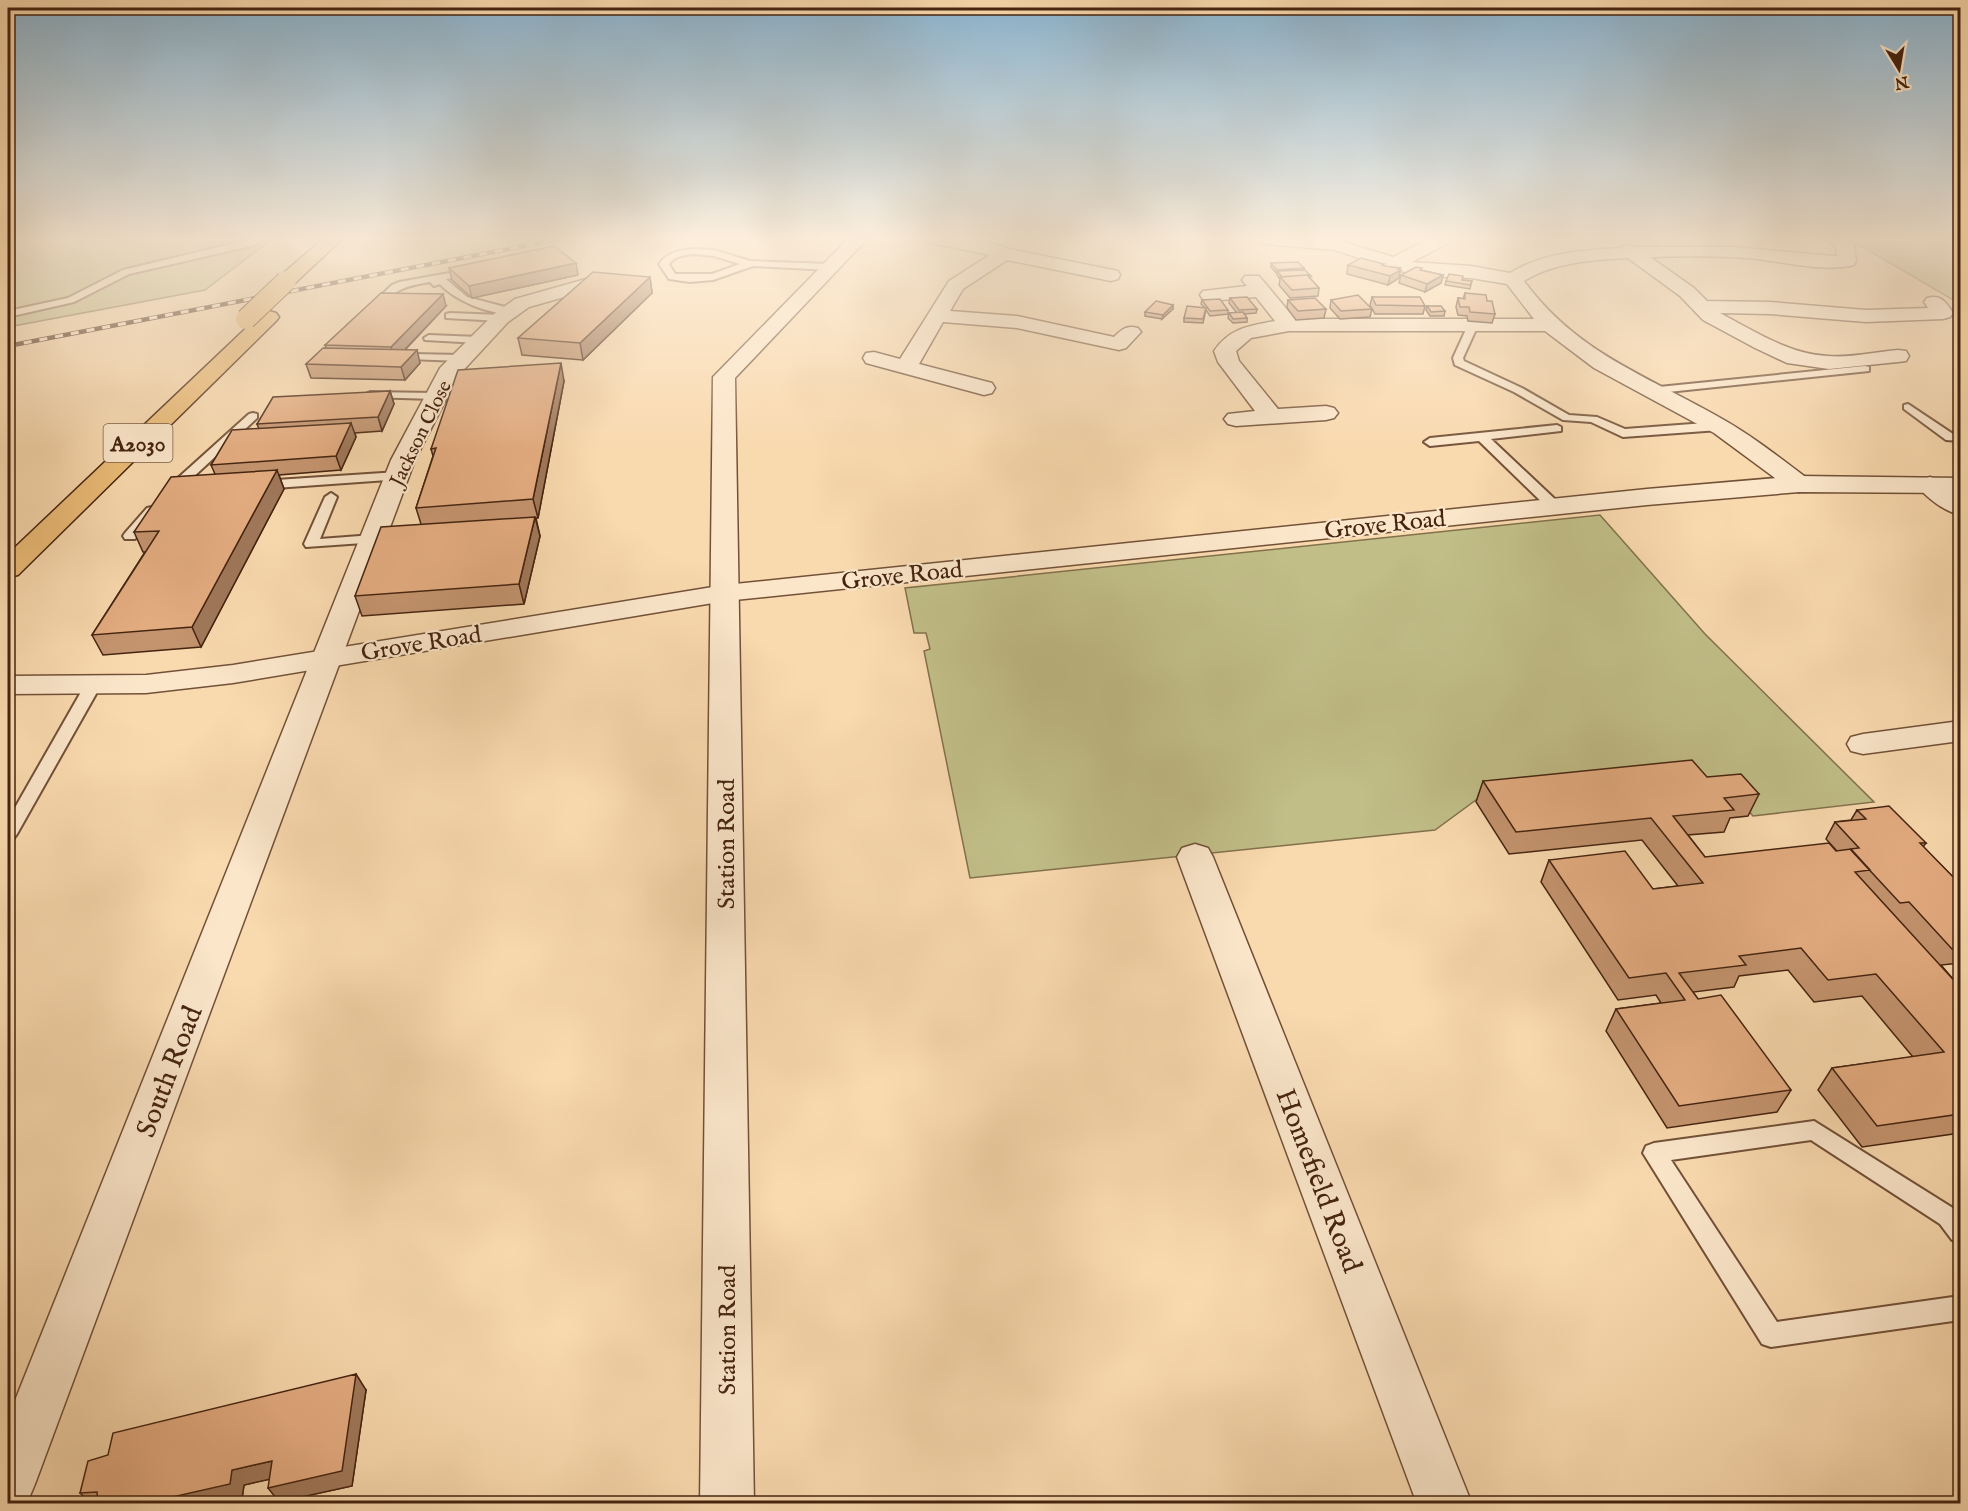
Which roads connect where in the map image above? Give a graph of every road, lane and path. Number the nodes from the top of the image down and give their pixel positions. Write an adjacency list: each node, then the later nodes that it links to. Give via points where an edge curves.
1 (28, 310): 14 (lane)
2 (264, 310): 19 (main road, A2030, bridge)
3 (268, 310): 19 (main road, A2030)
4 (371, 310): 16 (lane)
5 (491, 310): 15 (lane)
6 (512, 310): 15 (street, Jackson Close)
7 (789, 310): 60 (street, Station Road, via 724,377)
8 (943, 310): 18 (street)
9 (1276, 310): 22 (street)
10 (1535, 310): 21 (street)
11 (1703, 310): 26 (street, via 1795,358 1829,363)
12 (1788, 310): 13 (street, via 1866,316)
13 (1946, 312)
14 (8, 314)
15 (505, 314): 17 (lane); 25 (street, Jackson Close)
16 (364, 316)
17 (450, 316)
18 (939, 316): 23 (street, via 1017,322 1119,344); 30 (street)
19 (257, 318): 58 (main road, A2030); 59 (main road, A2030)
20 (1473, 325): 21 (street); 22 (street); 41 (lane, via 1459,363 1567,418 1593,419 1623,433)
21 (1549, 325): 33 (street, via 1597,362)
22 (1289, 326): 39 (street, via 1245,333 1225,351 1229,362)
23 (1131, 332)
24 (429, 338): 25 (lane)
25 (479, 340): 28 (street, Jackson Close)
26 (1898, 356)
27 (412, 357): 28 (lane)
28 (461, 358): 35 (street, Jackson Close)
29 (874, 358): 30 (street)
30 (906, 367): 32 (street)
31 (1865, 369): 33 (lane)
32 (984, 388)
33 (1649, 391): 41 (street)
34 (357, 395): 35 (lane)
35 (435, 396): 46 (street, Jackson Close)
36 (1908, 407): 44 (lane, via 1950,437)
37 (1326, 413): 39 (street)
38 (254, 416): 52 (lane)
39 (1272, 417): 40 (street)
40 (1236, 419)
41 (1719, 426): 47 (street)
42 (1557, 429): 43 (lane)
43 (1482, 437): 45 (lane); 54 (lane)
44 (1960, 438)
45 (1430, 442)
46 (398, 476): 49 (lane); 57 (street, Jackson Close)
47 (1799, 484): 48 (street, Grove Road); 54 (street, Grove Road)
48 (1930, 484): 50 (street, Grove Road); 55 (street)
49 (243, 486)
50 (1960, 486)
51 (195, 489): 52 (lane)
52 (171, 490): 56 (lane)
53 (331, 497): 57 (lane, via 311,544)
54 (1555, 507): 60 (street, Grove Road)
55 (1960, 507)
56 (130, 536)
57 (373, 539): 61 (street, Jackson Close)
58 (8, 544)
59 (8, 569)
60 (725, 593): 61 (street, Grove Road); 71 (street, Station Road)
61 (328, 658): 63 (street, Grove Road, via 212,677); 70 (street, South Road)
62 (8, 685): 63 (street, Grove Road)
63 (93, 685): 66 (lane)
64 (1960, 731): 65 (street)
65 (1863, 744)
66 (8, 834)
67 (1195, 857): 72 (street, Homefield Road)
68 (1960, 1232): 69 (lane, via 1948,1217 1814,1130 1654,1153 1771,1335)
69 (1960, 1308)
70 (8, 1484)
71 (727, 1503)
72 (1444, 1503)

